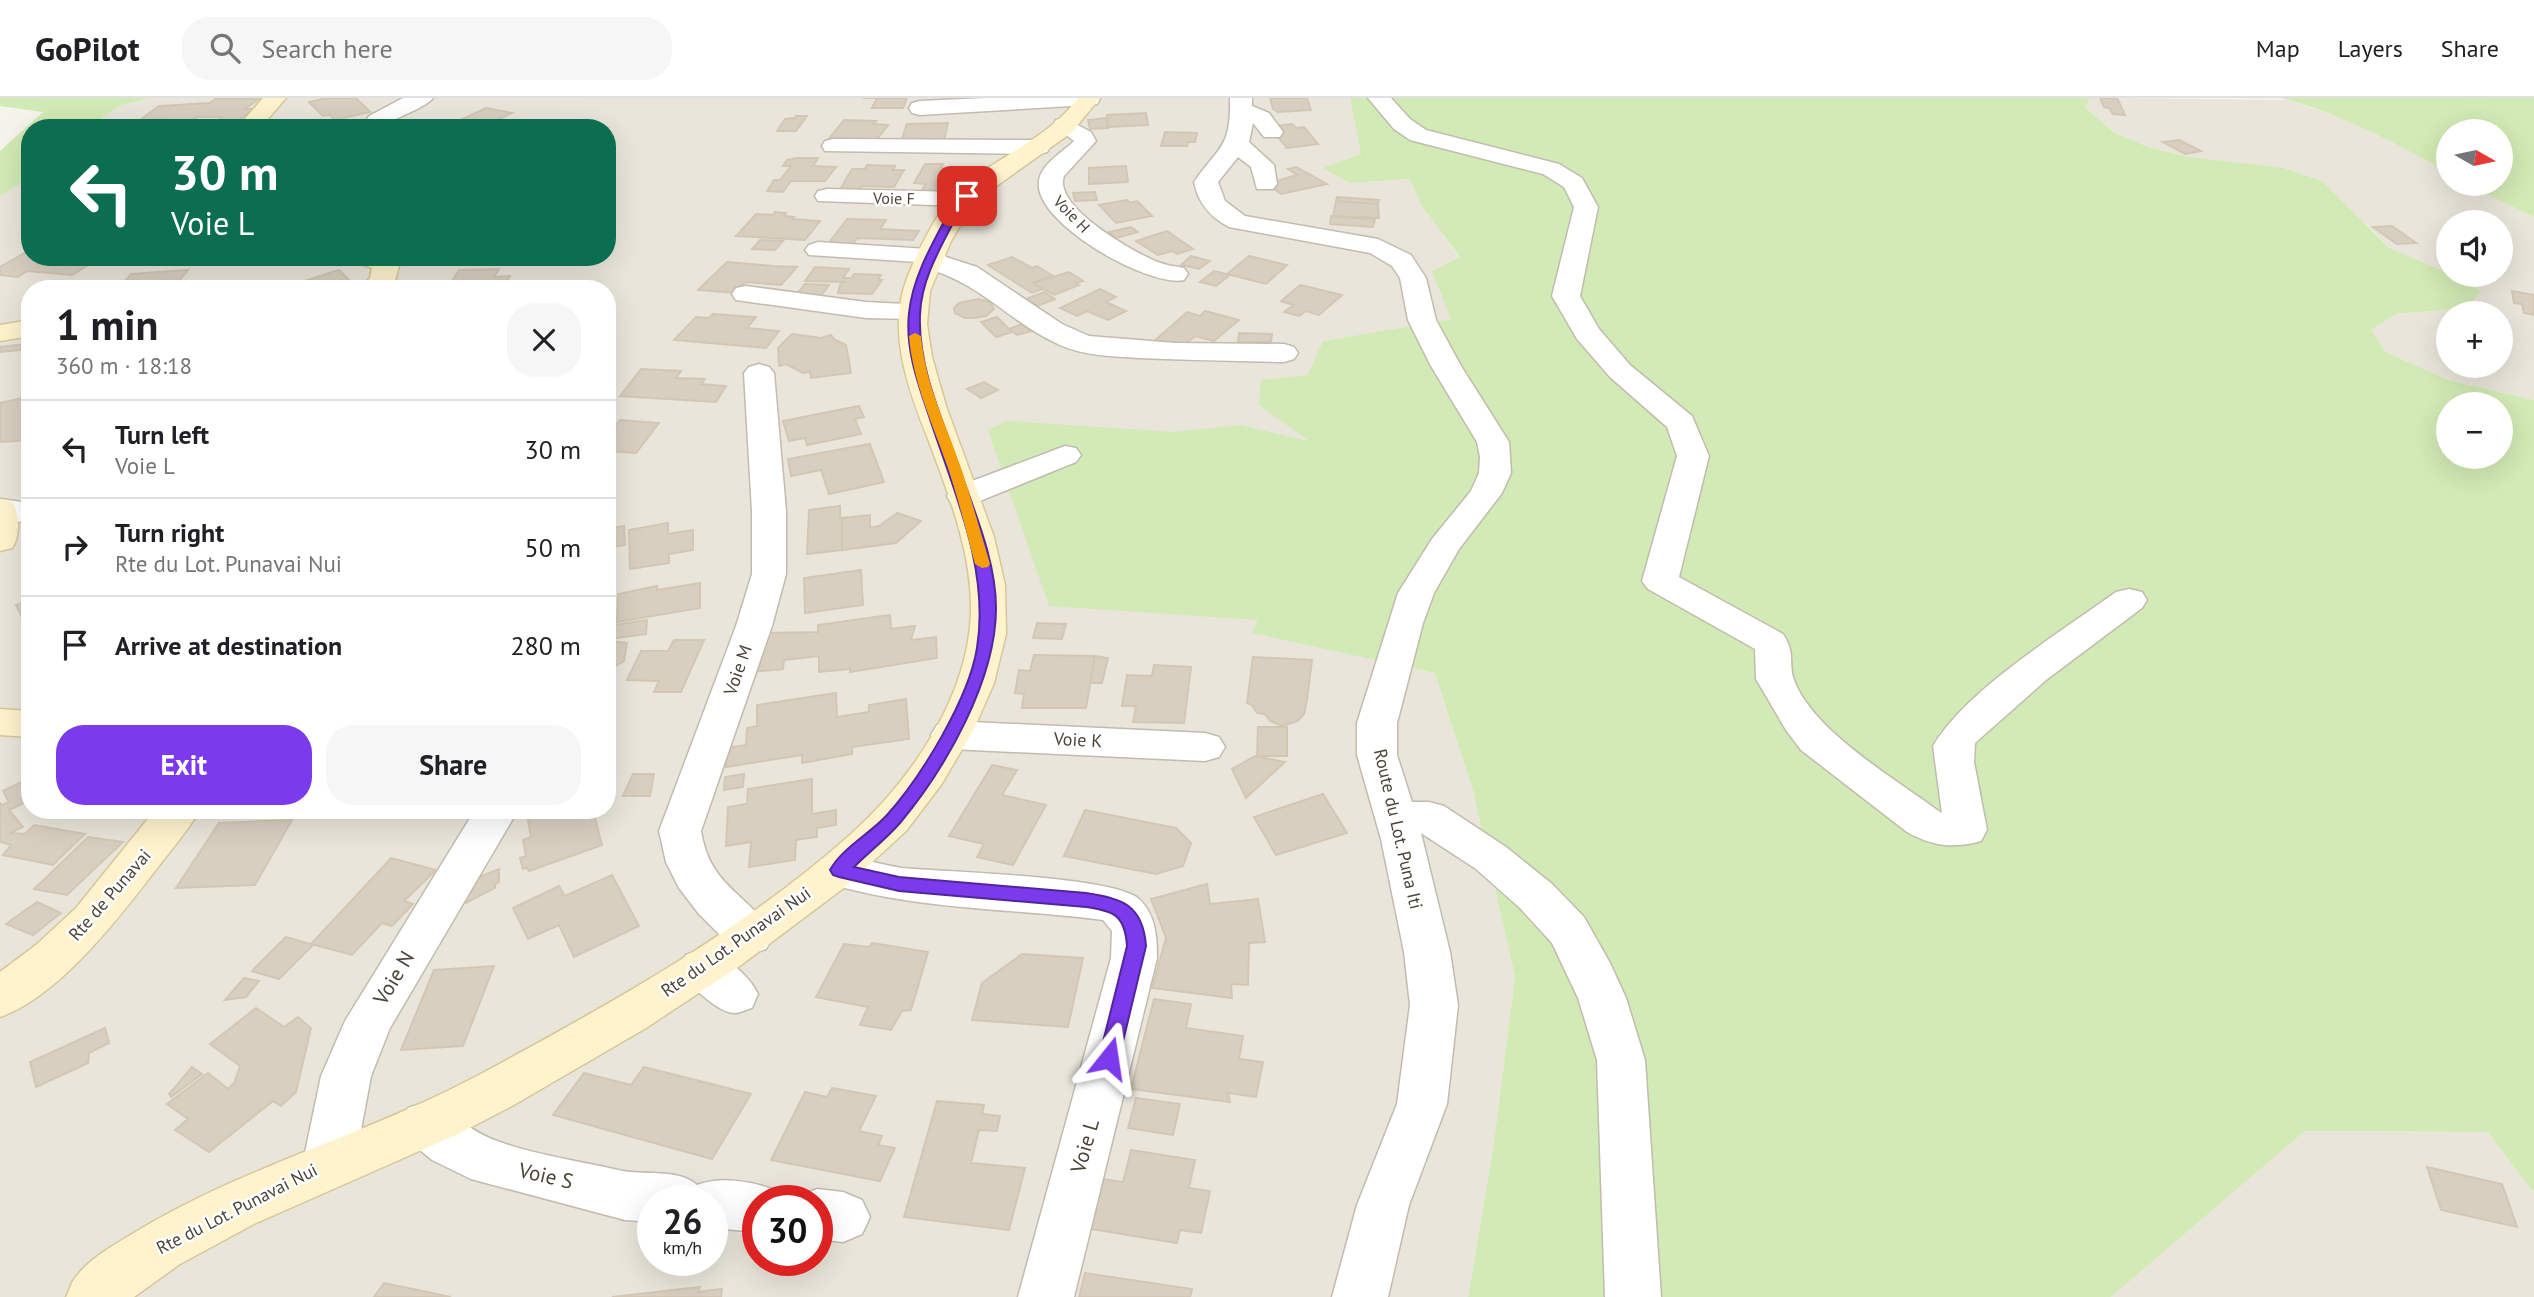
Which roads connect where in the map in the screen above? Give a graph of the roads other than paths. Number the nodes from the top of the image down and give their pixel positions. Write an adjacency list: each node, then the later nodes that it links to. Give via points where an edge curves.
1 (275, 98): 7 (main road)
2 (422, 98): 8 (street)
3 (1379, 98): 30 (street, via 1418,135 1551,169 1577,187 1586,211 1566,296 1587,333 1620,371 1681,423 1693,456 1659,580 1770,642 1775,679 1807,731 1908,813 1936,829 1966,830 1952,748 1960,731)
4 (920, 108): 5 (street)
5 (1070, 117): 10 (street); 13 (main road, Rte du Lot. Punavai Nui); 18 (street, Voie H, via 1085,141 1051,179 1050,191 1057,202 1094,236 1131,259)
6 (1240, 117): 9 (street, via 1261,118); 11 (street, via 1262,165); 15 (street, Route du Lot. Puna Iti, via 1207,188 1226,215)
7 (256, 119)
8 (380, 119)
9 (1272, 132)
10 (833, 146)
11 (1265, 184)
12 (827, 196): 13 (street, Voie F)
13 (962, 199): 17 (main road, Rte du Lot. Punavai Nui)
14 (1319, 215): 15 (street, via 1291,215)
15 (1263, 227): 35 (street, Route du Lot. Puna Iti, via 1378,247 1402,261 1413,278 1423,320 1446,366 1493,442 1495,465 1486,493 1444,546 1416,593 1377,723 1377,755)
16 (818, 250): 17 (street)
17 (932, 258): 20 (main road, Rte du Lot. Punavai Nui); 23 (street, via 962,269 1051,330 1081,343)
18 (1175, 274)
19 (746, 294): 20 (street, via 866,310)
20 (914, 311): 26 (main road, Rte du Lot. Punavai Nui, via 918,366)
21 (21, 329): 22 (main road)
22 (0, 332)
23 (1284, 354)
24 (760, 373): 39 (street, Voie M, via 769,574 680,831 689,867)
25 (1065, 455): 26 (street)
26 (963, 496): 33 (main road, Rte du Lot. Punavai Nui, via 985,578 988,626 972,693)
27 (0, 509): 28 (street); 29 (main road)
28 (21, 512)
29 (0, 541)
30 (2129, 600)
31 (0, 722): 32 (main road)
32 (21, 723)
33 (951, 735): 34 (street, Voie K); 38 (main road, Rte du Lot. Punavai Nui, via 894,819)
34 (1205, 747)
35 (1396, 818): 46 (street, Route du Lot. Puna Iti, via 1427,952 1434,1005 1422,1104 1383,1205); 47 (street, via 1429,817 1491,858 1568,930 1587,963 1621,1060)
36 (172, 819): 40 (main road, Rte de Punavai, via 92,920)
37 (492, 819): 42 (street, Voie N, via 369,1021 346,1076)
38 (839, 870): 39 (main road, Rte du Lot. Punavai Nui); 45 (street, Voie L, via 899,884 1112,904 1124,911 1135,929 1134,958)
39 (750, 936): 41 (main road, Rte du Lot. Punavai Nui, via 719,981 601,1031)
40 (0, 998)
41 (426, 1124): 42 (main road, Rte du Lot. Punavai Nui); 43 (street, Voie S, via 450,1144 489,1163)
42 (329, 1162): 44 (main road, Rte du Lot. Punavai Nui, via 154,1250 112,1278)
43 (637, 1197)
44 (94, 1297)
45 (1046, 1297)
46 (1360, 1297)
47 (1633, 1297)

